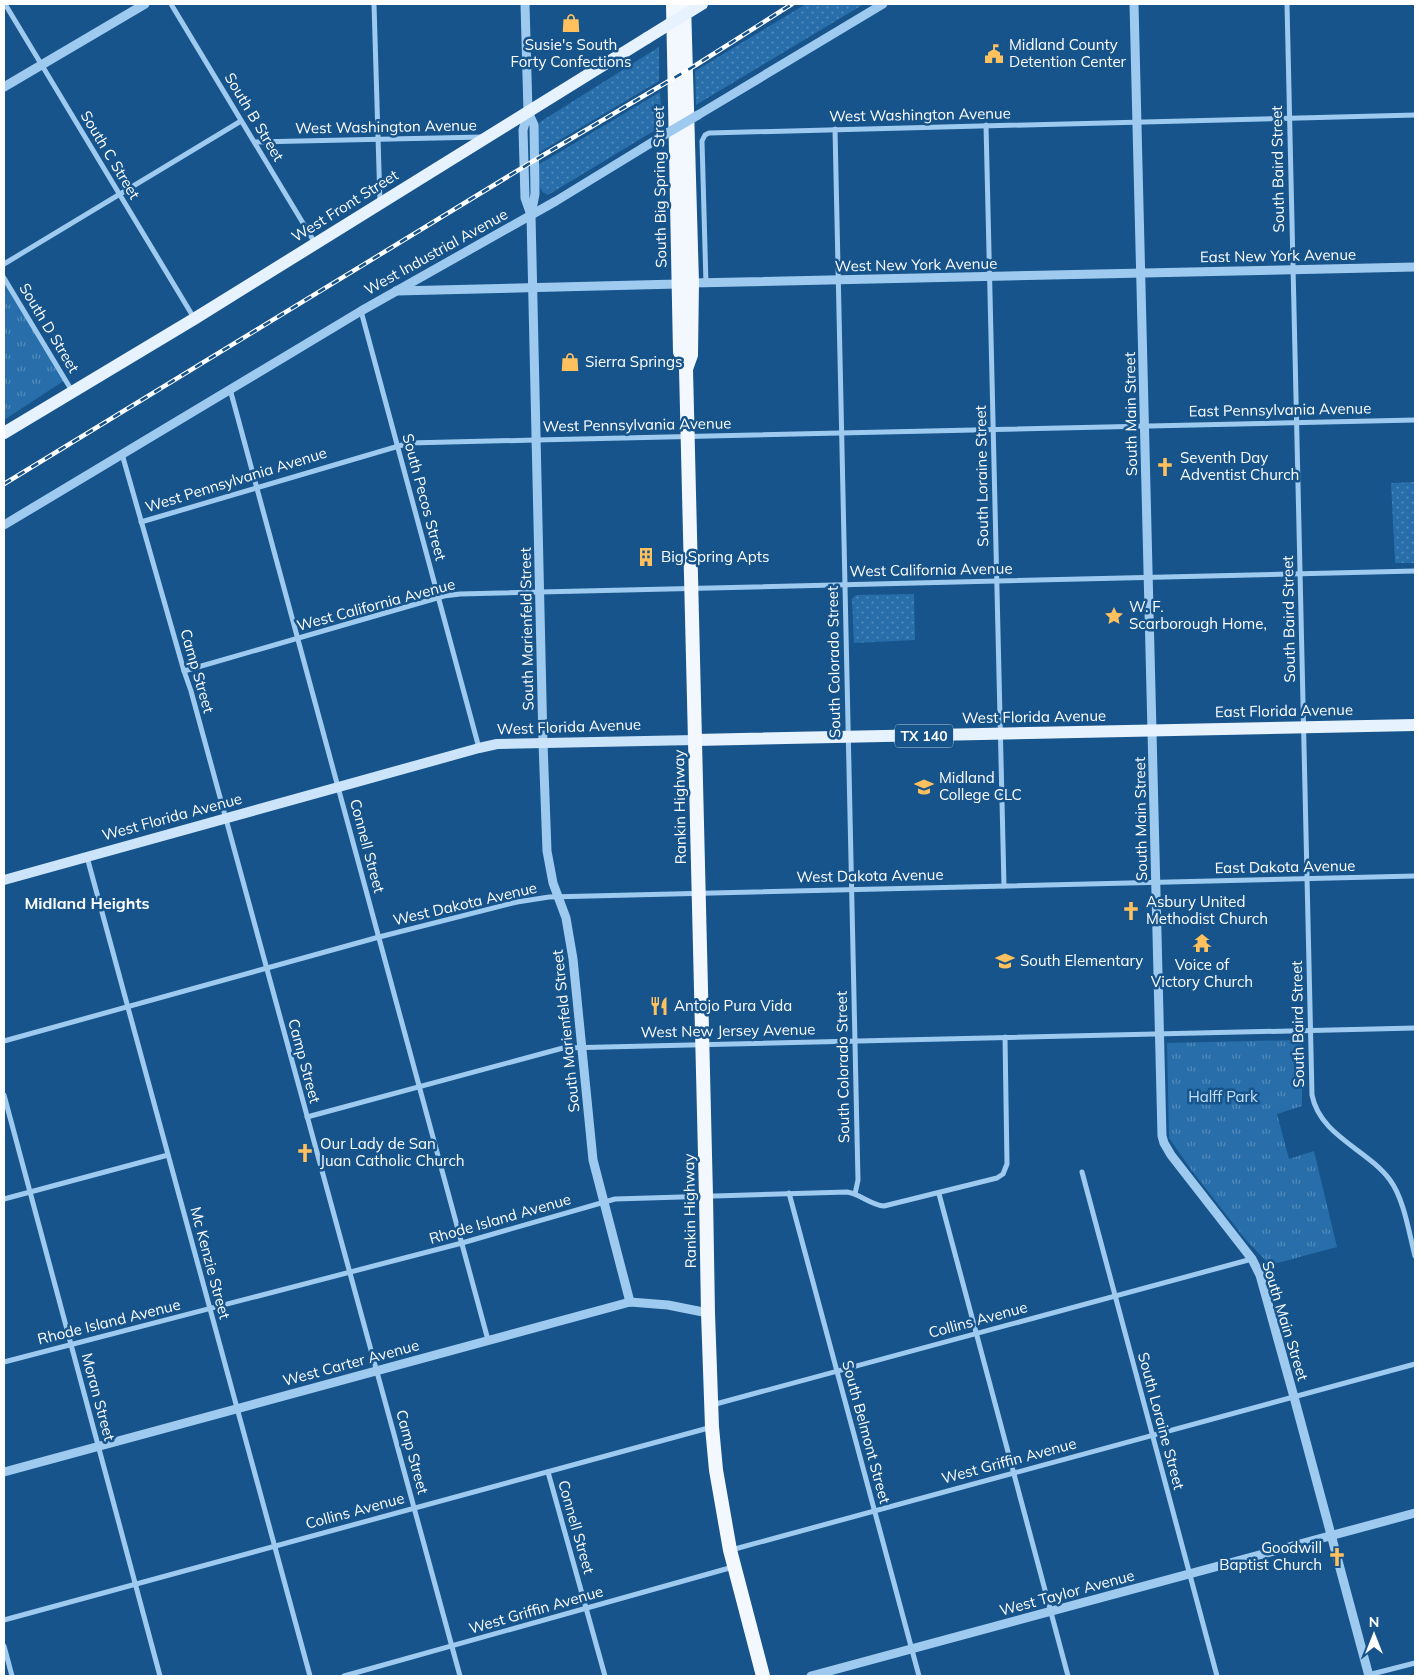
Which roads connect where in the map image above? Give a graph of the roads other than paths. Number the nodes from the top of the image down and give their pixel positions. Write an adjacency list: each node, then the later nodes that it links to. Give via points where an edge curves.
1 (5, 4): 12 (street, South C Street)
2 (145, 4): 12 (street)
3 (171, 4): 17 (street, South B Street)
4 (374, 4): 23 (street)
5 (525, 4): 14 (street, South Marienfeld Street)
6 (673, 4): 36 (highway, South Big Spring Street)
7 (684, 4): 36 (highway, South Big Spring Street)
8 (702, 4): 14 (main road, West Front Street, bridge)
9 (883, 4): 27 (street, West Industrial Avenue, bridge)
10 (1134, 4): 18 (street, South Main Street)
11 (1287, 4): 16 (street, South Baird Street)
12 (41, 64): 13 (street); 25 (street, South C Street)
13 (4, 87)
14 (528, 112): 22 (main road, West Front Street); 27 (street, South Marienfeld Street, via 523,130 525,198)
15 (1415, 115): 16 (street, West Washington Avenue)
16 (1290, 118): 18 (street, West Washington Avenue); 31 (street, South Baird Street)
17 (242, 121): 24 (street, South B Street); 25 (street)
18 (1137, 122): 19 (street, West Washington Avenue); 32 (street, South Main Street)
19 (986, 125): 20 (street, West Washington Avenue); 33 (street, South Loraine Street)
20 (835, 129): 21 (street, West Washington Avenue, via 711,132); 35 (street, South Colorado Street)
21 (705, 136): 36 (street, South Big Spring Street, via 702,141)
22 (487, 137): 23 (street, West Washington Avenue); 26 (main road, West Front Street)
23 (378, 139): 24 (street, West Washington Avenue); 26 (street)
24 (255, 142): 28 (street, South B Street)
25 (120, 194): 29 (street); 40 (street, South C Street)
26 (380, 204): 28 (main road, West Front Street)
27 (531, 215): 37 (street, South Marienfeld Street); 38 (street, West Industrial Avenue)
28 (315, 244): 40 (main road, West Front Street)
29 (4, 264)
30 (1415, 267): 31 (street, East New York Avenue)
31 (1293, 269): 32 (street, East New York Avenue); 44 (street, South Baird Street)
32 (1141, 273): 33 (street, West New York Avenue); 45 (street, South Main Street)
33 (990, 277): 35 (street, West New York Avenue); 46 (street, South Loraine Street)
34 (4, 278): 42 (street, South D Street)
35 (838, 281): 36 (street, West New York Avenue); 48 (street, South Colorado Street)
36 (692, 284): 37 (street, West New York Avenue); 49 (highway, South Big Spring Street, via 692,355 686,369)
37 (533, 288): 38 (street, West New York Avenue); 50 (street, South Marienfeld Street)
38 (394, 291): 39 (street, West Industrial Avenue)
39 (361, 311): 41 (street, West Industrial Avenue); 51 (street, South Pecos Street)
40 (194, 319): 42 (main road, West Front Street)
41 (230, 388): 52 (street, West Industrial Avenue); 53 (street, Connell Street)
42 (72, 392): 47 (main road, West Front Street)
43 (1415, 420): 44 (street, East Pennsylvania Avenue)
44 (1297, 422): 45 (street, East Pennsylvania Avenue); 57 (street, South Baird Street)
45 (1145, 426): 46 (street, West Pennsylvania Avenue); 58 (street, South Main Street)
46 (994, 429): 48 (street, West Pennsylvania Avenue); 59 (street, South Loraine Street)
47 (4, 433)
48 (842, 433): 49 (street, West Pennsylvania Avenue); 60 (street, South Colorado Street)
49 (688, 437): 50 (street, West Pennsylvania Avenue); 61 (highway, South Big Spring Street)
50 (536, 440): 51 (street, West Pennsylvania Avenue, via 414,442); 62 (street, South Marienfeld Street)
51 (397, 446): 53 (street, West Pennsylvania Avenue); 63 (street, South Pecos Street)
52 (122, 454): 54 (street, Camp Street); 55 (street, West Industrial Avenue)
53 (257, 487): 54 (street, West Pennsylvania Avenue); 64 (street, Connell Street)
54 (141, 522): 65 (street, Camp Street)
55 (4, 525)
56 (1415, 571): 57 (street, West California Avenue)
57 (1300, 574): 58 (street, West California Avenue); 67 (street, South Baird Street)
58 (1149, 578): 59 (street, West California Avenue); 68 (street, South Main Street)
59 (997, 581): 60 (street, West California Avenue); 69 (street, South Loraine Street)
60 (844, 585): 61 (street, West California Avenue); 70 (street, South Colorado Street)
61 (691, 589): 62 (street, West California Avenue); 71 (highway, South Big Spring Street)
62 (539, 592): 63 (street, West California Avenue, via 460,594); 72 (street, South Marienfeld Street)
63 (438, 598): 64 (street, West California Avenue); 73 (street, South Pecos Street)
64 (298, 638): 65 (street, West California Avenue); 74 (street, Connell Street)
65 (184, 672): 75 (street, Camp Street)
66 (1415, 725): 67 (main road, East Florida Avenue / TX 140)
67 (1304, 727): 68 (main road, East Florida Avenue / TX 140); 78 (street, South Baird Street)
68 (1152, 730): 69 (main road, West Florida Avenue / TX 140); 80 (street, South Main Street)
69 (1000, 734): 70 (main road, West Florida Avenue / TX 140); 81 (street, South Loraine Street)
70 (848, 737): 71 (main road, West Florida Avenue / TX 140); 82 (street, South Colorado Street)
71 (695, 740): 72 (main road, West Florida Avenue); 83 (highway, Rankin Highway)
72 (543, 743): 73 (main road, West Florida Avenue, via 497,744); 84 (street, South Marienfeld Street, via 548,860)
73 (479, 748): 74 (main road, West Florida Avenue)
74 (338, 787): 75 (main road, West Florida Avenue); 85 (street, Connell Street)
75 (226, 819): 76 (main road, West Florida Avenue); 86 (street, Camp Street)
76 (87, 857): 79 (main road, West Florida Avenue); 87 (street, Mc Kenzie Street)
77 (1415, 876): 78 (street, East Dakota Avenue)
78 (1308, 878): 80 (street, East Dakota Avenue); 89 (street, South Baird Street)
79 (4, 880)
80 (1156, 882): 81 (street, West Dakota Avenue); 90 (street, South Main Street)
81 (1004, 886): 82 (street, West Dakota Avenue)
82 (851, 889): 83 (street, West Dakota Avenue); 92 (street, South Colorado Street)
83 (699, 892): 84 (street, West Dakota Avenue); 94 (highway, Rankin Highway)
84 (558, 896): 85 (street, West Dakota Avenue, via 517,902); 95 (street, South Marienfeld Street, via 570,939)
85 (379, 937): 86 (street, West Dakota Avenue); 96 (street, Connell Street)
86 (266, 968): 87 (street, West Dakota Avenue); 98 (street, Camp Street)
87 (127, 1007): 93 (street, West Dakota Avenue); 99 (street, Mc Kenzie Street)
88 (1415, 1028): 89 (street, West New Jersey Avenue)
89 (1311, 1030): 90 (street, West New Jersey Avenue); 109 (street, South Baird Street, via 1312,1094 1317,1111 1324,1122 1391,1180)
90 (1159, 1033): 91 (street, West New Jersey Avenue); 110 (street, South Main Street, via 1164,1143)
91 (1005, 1037): 92 (street, West New Jersey Avenue); 104 (street, Rhode Island Avenue, via 1005,1171 996,1178)
92 (855, 1040): 94 (street, West New Jersey Avenue); 103 (street, South Colorado Street, via 858,1180)
93 (4, 1041)
94 (703, 1044): 95 (street, West New Jersey Avenue); 105 (highway, Rankin Highway)
95 (583, 1046): 96 (street, West New Jersey Avenue, via 563,1048); 107 (street, South Marienfeld Street, via 592,1149)
96 (420, 1087): 98 (street, West New Jersey Avenue); 108 (street, Connell Street)
97 (4, 1095): 101 (street, Moran Street)
98 (307, 1117): 111 (street, Camp Street)
99 (168, 1155): 101 (street); 114 (street, Mc Kenzie Street)
100 (1082, 1172): 112 (street, South Loraine Street)
101 (30, 1192): 106 (street); 118 (street, Moran Street)
102 (789, 1194): 103 (street, Rhode Island Avenue); 105 (street, Rhode Island Avenue); 122 (street, South Belmont Street)
103 (855, 1194): 104 (street, Rhode Island Avenue, via 884,1206)
104 (939, 1194): 116 (street)
105 (706, 1196): 107 (street, Rhode Island Avenue, via 624,1198); 115 (highway, Rankin Highway)
106 (4, 1199)
107 (604, 1202): 108 (street, Rhode Island Avenue); 113 (street, South Marienfeld Street)
108 (462, 1243): 111 (street, Rhode Island Avenue); 117 (street, Connell Street)
109 (1415, 1256)
110 (1252, 1259): 112 (street, Collins Avenue); 123 (street, South Main Street, via 1260,1275)
111 (349, 1273): 114 (street, Rhode Island Avenue); 121 (street, Camp Street)
112 (1115, 1296): 116 (street, Collins Avenue); 127 (street, South Loraine Street)
113 (630, 1302): 115 (street, West Carter Avenue); 117 (street, West Carter Avenue)
114 (209, 1310): 118 (street, Rhode Island Avenue); 125 (street, Mc Kenzie Street)
115 (708, 1313): 124 (highway, Rankin Highway)
116 (976, 1334): 122 (street, Collins Avenue); 131 (street)
117 (488, 1340): 121 (street, West Carter Avenue)
118 (70, 1344): 119 (street, Rhode Island Avenue); 128 (street, Moran Street)
119 (4, 1362)
120 (1415, 1364): 123 (street, West Griffin Avenue)
121 (377, 1370): 125 (street, West Carter Avenue); 132 (street, Camp Street)
122 (837, 1370): 124 (street, Collins Avenue); 133 (street, South Belmont Street)
123 (1294, 1397): 127 (street, West Griffin Avenue); 135 (street, South Main Street)
124 (711, 1405): 126 (highway, Rankin Highway)
125 (237, 1408): 128 (street, West Carter Avenue); 136 (street, Mc Kenzie Street)
126 (712, 1427): 130 (street, Collins Avenue); 137 (highway, Rankin Highway)
127 (1152, 1435): 131 (street, West Griffin Avenue); 139 (street, South Loraine Street)
128 (98, 1446): 129 (street, West Carter Avenue); 140 (street, Moran Street)
129 (4, 1472)
130 (548, 1472): 132 (street, Collins Avenue); 141 (street, Connell Street)
131 (1013, 1473): 133 (street, West Griffin Avenue); 142 (street)
132 (414, 1508): 136 (street, Collins Avenue); 145 (street, Camp Street)
133 (875, 1510): 137 (street, West Griffin Avenue); 146 (street, South Belmont Street)
134 (1415, 1513): 135 (street, West Taylor Avenue)
135 (1331, 1536): 139 (street, West Taylor Avenue); 159 (street, South Main Street)
136 (274, 1546): 140 (street, Collins Avenue); 150 (street, Mc Kenzie Street)
137 (730, 1550): 138 (highway, Rankin Highway)
138 (734, 1567): 141 (street, West Griffin Avenue); 154 (highway, Rankin Highway)
139 (1189, 1574): 142 (street, West Taylor Avenue); 158 (street, South Loraine Street)
140 (135, 1584): 143 (street, Collins Avenue); 149 (street, Moran Street)
141 (586, 1609): 145 (street, West Griffin Avenue); 153 (street, Connell Street)
142 (1050, 1612): 146 (street, West Taylor Avenue); 157 (street)
143 (4, 1620)
144 (4, 1646): 148 (street)
145 (452, 1646): 151 (street, West Griffin Avenue); 152 (street, Camp Street)
146 (912, 1649): 155 (street, West Taylor Avenue); 156 (street, South Belmont Street)
147 (1415, 1663): 159 (street)
148 (12, 1676)
149 (160, 1676)
150 (310, 1676)
151 (344, 1676)
152 (460, 1676)
153 (605, 1676)
154 (763, 1676)
155 (811, 1676)
156 (919, 1676)
157 (1068, 1676)
158 (1217, 1676)
159 (1368, 1676)

